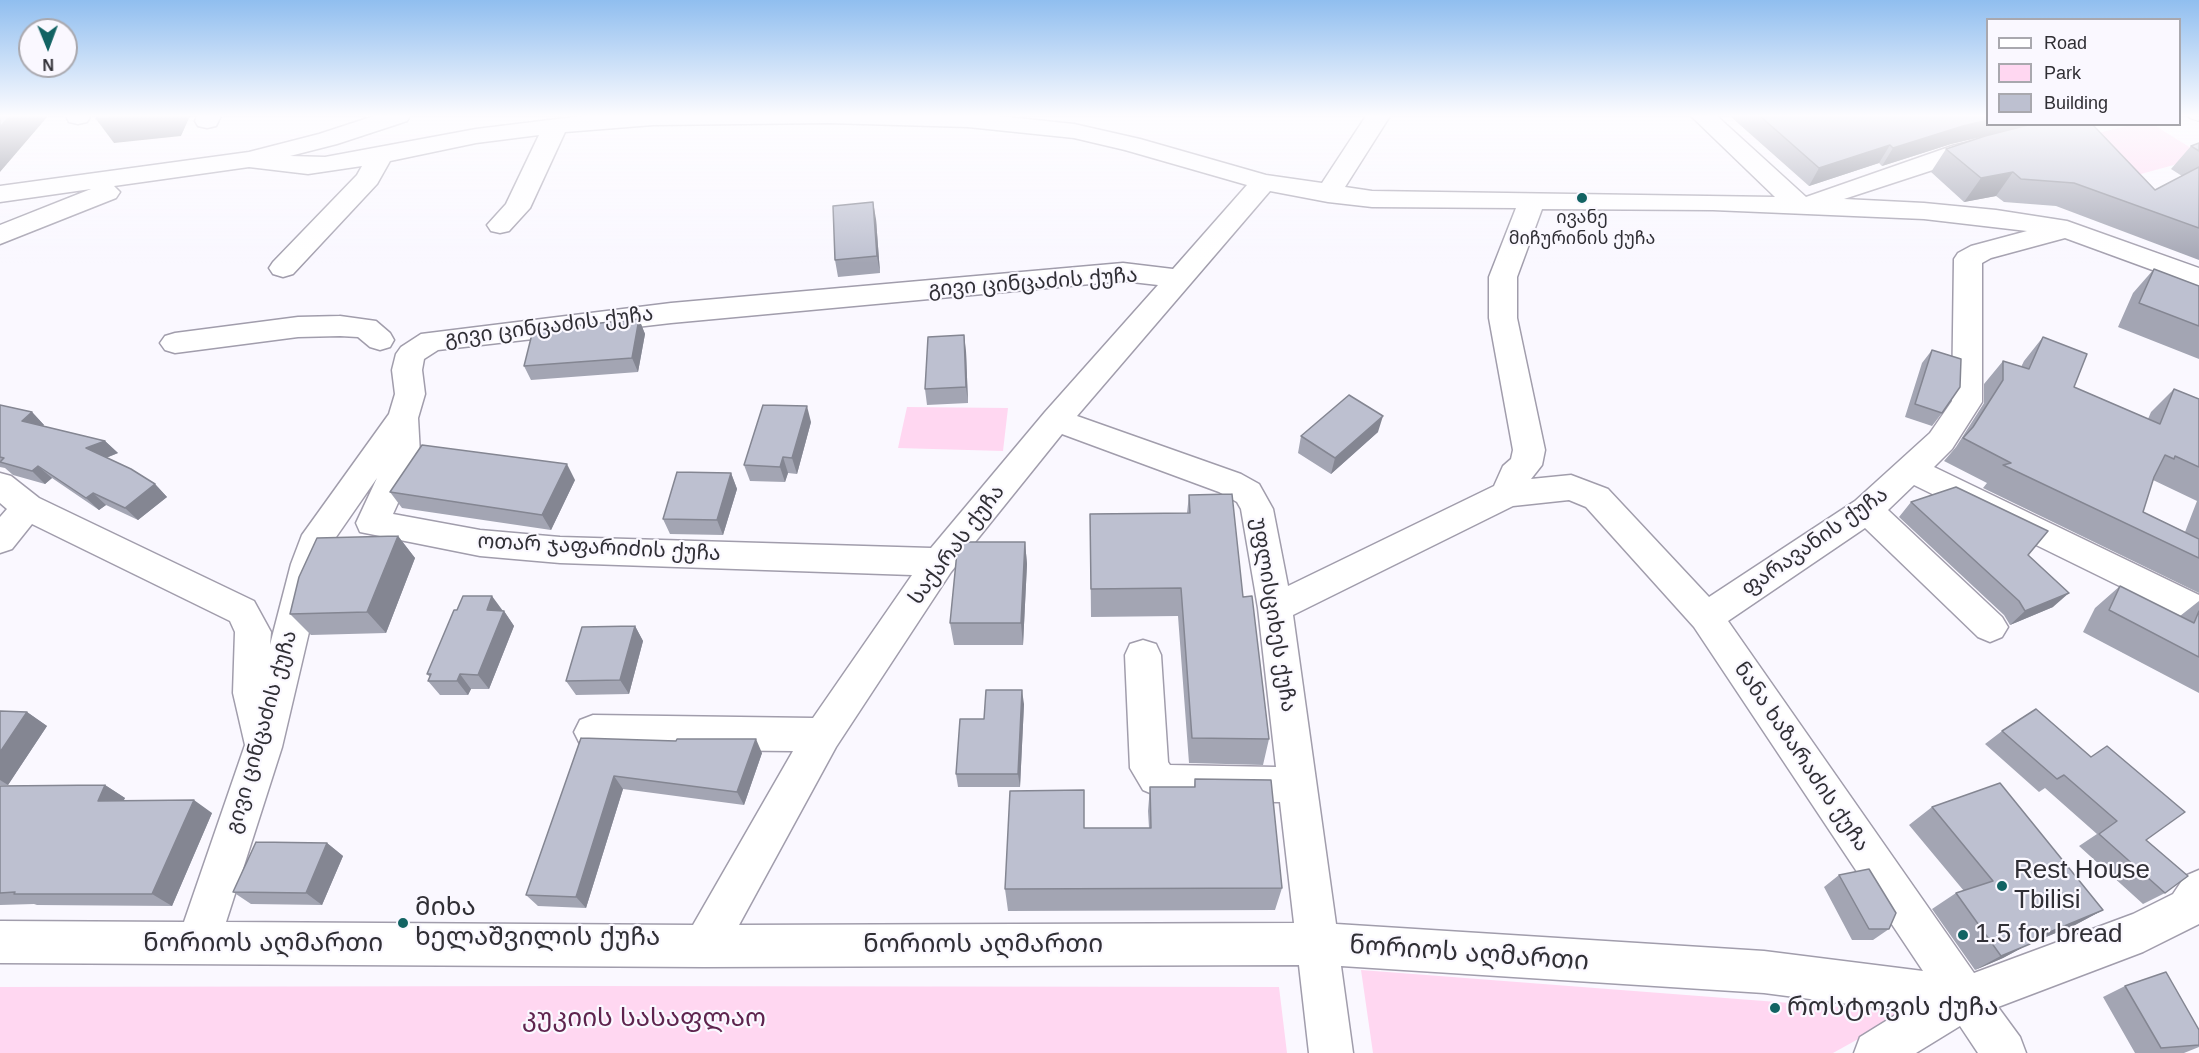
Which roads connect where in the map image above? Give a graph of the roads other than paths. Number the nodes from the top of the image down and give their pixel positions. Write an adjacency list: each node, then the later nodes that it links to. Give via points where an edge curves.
1 (209, 165): 8 (street)
2 (375, 165): 17 (street, via 368,179)
3 (537, 165): 14 (street, via 517,208)
4 (1205, 165): 9 (street)
5 (1346, 165): 11 (street)
6 (1757, 165): 13 (street)
7 (1920, 165): 13 (street)
8 (151, 174): 10 (street); 16 (street)
9 (1264, 182): 11 (street); 19 (street, საქარას ქუჩა)
10 (0, 194)
11 (1328, 194): 12 (street, via 1372,199)
12 (1531, 202): 13 (street); 28 (street, via 1503,277 1503,318 1529,450 1526,465 1514,475)
13 (1801, 206): 15 (street, via 1924,211)
14 (501, 225)
15 (2067, 229): 18 (street); 26 (street, ფარავანის ქუჩა, via 1968,259 1967,402 1941,441)
16 (0, 235)
17 (283, 268)
18 (2199, 278)
19 (1181, 279): 23 (street, გივი ცინცაძის ქუჩა, via 1123,272 682,311 431,341); 25 (street, საქარას ქუჩა)
20 (380, 340): 21 (street, via 313,337); 22 (street, via 366,328 340,326 298,327); 23 (street)
21 (252, 342)
22 (175, 343)
23 (411, 354): 24 (street, გივი ცინცაძის ქუჩა, via 407,370 410,394)
24 (403, 417): 32 (street, ოთარ ჯაფარიძის ქუჩა, via 404,454 372,523 480,543 560,550); 40 (street, გივი ცინცაძის ქუჩა, via 319,535 308,564)
25 (1056, 420): 32 (street, საქარას ქუჩა); 33 (street, უფლისციხეს ქუჩა, via 1248,493 1257,509)
26 (1912, 470): 30 (street, ფარავანის ქუჩა); 34 (street)
27 (0, 485): 29 (street)
28 (1508, 494): 33 (street); 35 (street, ნანა ხაზარაძის ქუჩა, via 1571,487 1597,498)
29 (27, 507): 31 (street); 40 (street, via 242,611 253,633 251,693)
30 (1867, 510): 35 (street, ფარავანის ქუჩა); 36 (street)
31 (0, 540)
32 (939, 562): 39 (street, საქარას ქუჩა)
33 (1275, 608): 41 (street, უფლისციხეს ქუჩა)
34 (2199, 611)
35 (1706, 617): 47 (street, ნანა ხაზარაძის ქუჩა)
36 (1990, 627)
37 (1143, 655): 41 (street, via 1149,768 1157,778 1169,783)
38 (593, 732): 39 (street)
39 (823, 735): 46 (street, საქარას ქუჩა)
40 (263, 747): 44 (street, გივი ცინცაძის ქუჩა)
41 (1298, 785): 45 (street, უფლისციხეს ქუჩა)
42 (2199, 890): 47 (street, ნორიოს აღმართი, via 2188,908 2143,931)
43 (0, 942): 44 (street, ნორიოს აღმართი)
44 (198, 944): 46 (street, ნორიოს აღმართი)
45 (1318, 944): 46 (street, ნორიოს აღმართი); 47 (street, ნორიოს აღმართი, via 1764,972); 48 (street)
46 (704, 946)
47 (1964, 998): 49 (street, ნორიოს აღმართი); 50 (street, ნანა ხაზარაძის ქუჩა)
48 (1331, 1053)
49 (1876, 1053)
50 (2004, 1053)

